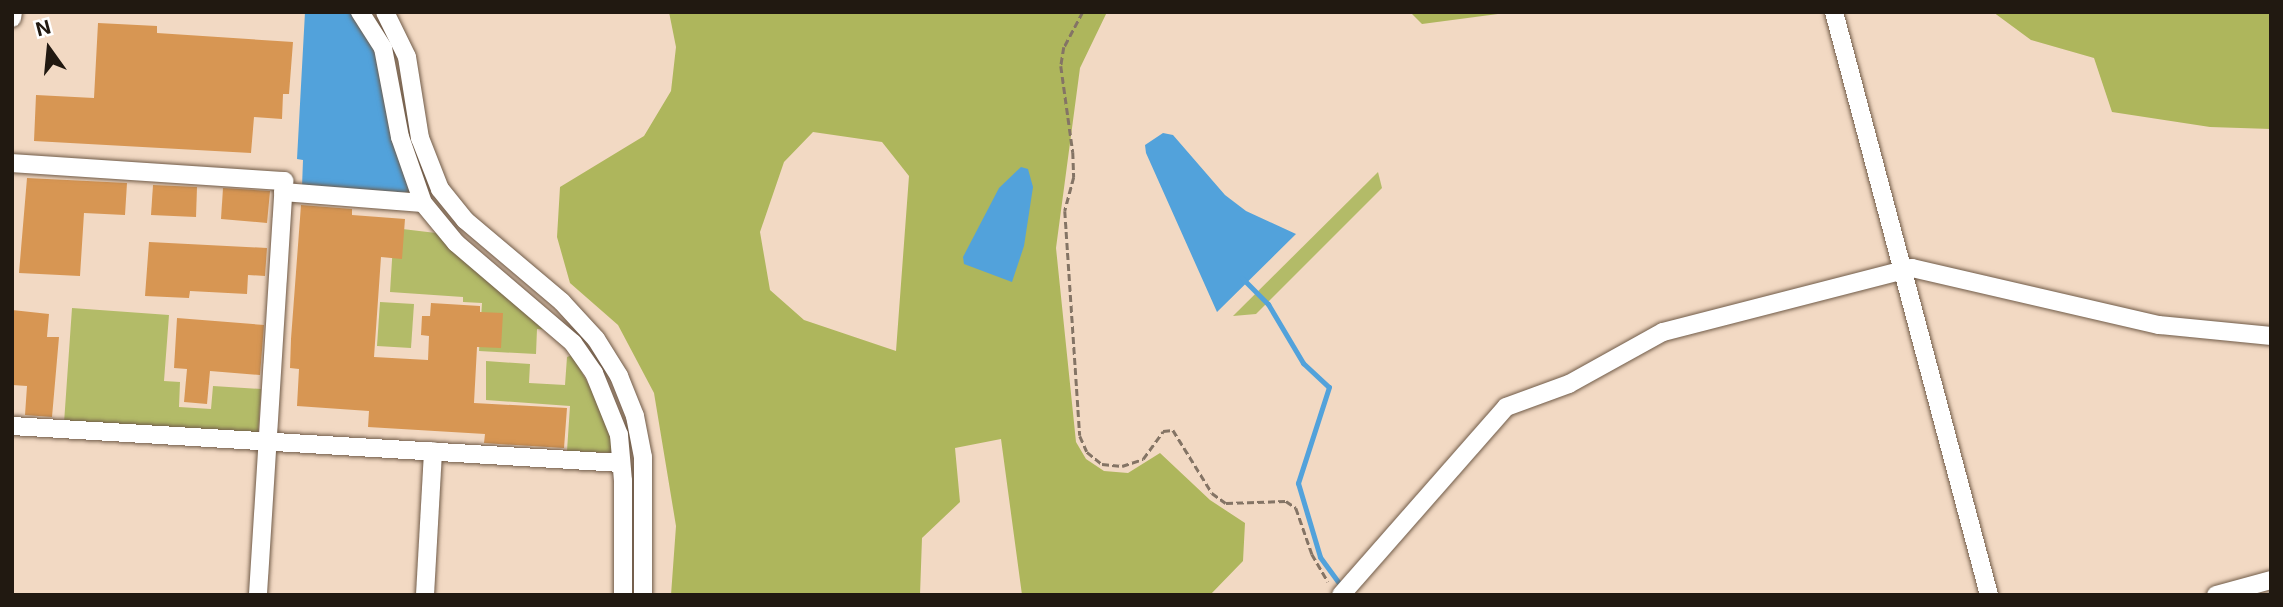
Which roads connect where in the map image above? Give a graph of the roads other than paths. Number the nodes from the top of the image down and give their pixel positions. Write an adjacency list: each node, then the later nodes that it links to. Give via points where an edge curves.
1 (13, 12): 5 (street)
2 (360, 12): 8 (street, via 383,48 400,137)
3 (385, 12): 20 (street, via 407,57 420,138 440,189 465,220 562,302 596,339 619,376 635,416 643,457)
4 (1834, 12): 9 (street)
5 (12, 18)
6 (12, 163): 7 (street, via 284,181)
7 (283, 192): 8 (street); 12 (street)
8 (423, 203): 14 (street, via 456,243 573,343 608,402 619,435)
9 (1900, 269): 10 (street, via 2159,325); 16 (street, via 1663,332 1569,384 1521,398 1506,407); 21 (street)
10 (2271, 336)
11 (12, 425): 12 (street)
12 (267, 441): 13 (street); 17 (street)
13 (433, 451): 14 (street); 18 (street)
14 (621, 463): 19 (street)
15 (2271, 580): 22 (street)
16 (1336, 590)
17 (258, 595)
18 (425, 595)
19 (623, 595)
20 (643, 595)
21 (1989, 595)
22 (2216, 595)

